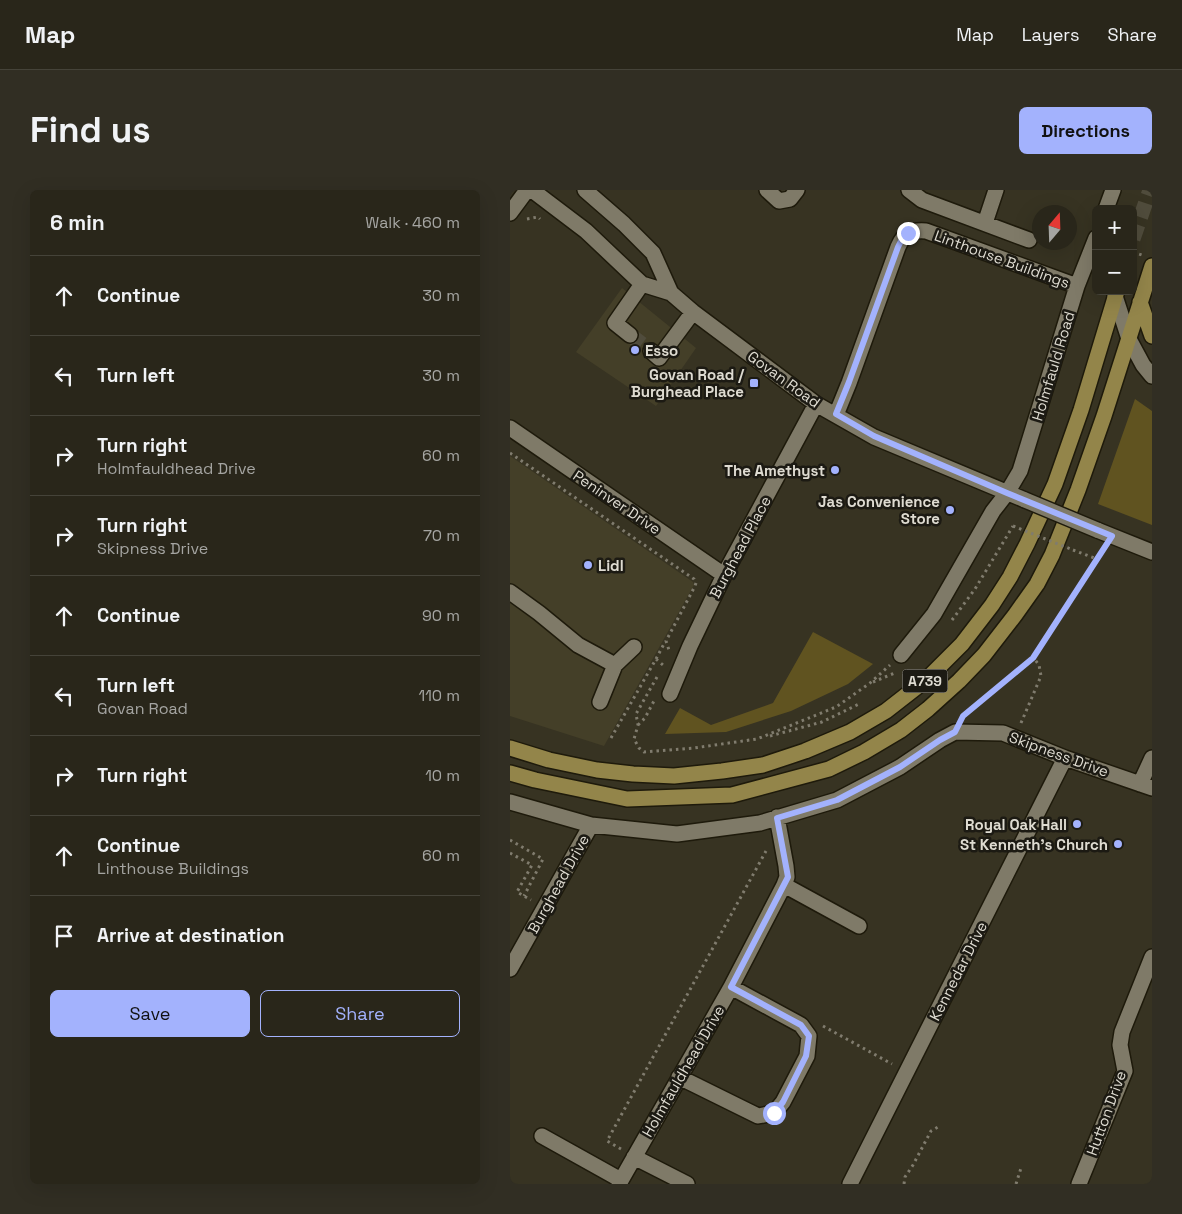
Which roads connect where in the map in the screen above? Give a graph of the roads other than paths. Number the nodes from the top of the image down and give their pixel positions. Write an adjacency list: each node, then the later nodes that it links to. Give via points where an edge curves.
1 (527, 190): 10 (street)
2 (532, 190): 15 (street, Govan Road, via 586,231)
3 (585, 190): 17 (street, via 653,253)
4 (768, 190): 5 (street, via 779,200 790,199)
5 (798, 190)
6 (909, 190): 11 (street, via 922,200)
7 (996, 190): 11 (street)
8 (1113, 190): 9 (street)
9 (1107, 205)
10 (510, 213)
11 (985, 223): 12 (street)
12 (1029, 240)
13 (1092, 248): 16 (street, Holmfauld Road)
14 (1152, 266): 20 (main road, A739)
15 (642, 284): 17 (street, Govan Road); 22 (street, via 615,323)
16 (1077, 286): 28 (street, Linthouse Buildings, via 926,231 908,233 898,247); 30 (street, Holmfauld Road, via 1020,471)
17 (671, 294): 21 (street, Govan Road)
18 (1115, 295): 39 (main road, A739, via 1055,484 1010,577 962,644 886,711 850,732 763,765 674,776 596,770)
19 (1117, 295): 24 (street)
20 (1140, 302): 23 (main road); 24 (main road, A739)
21 (693, 312): 25 (street, via 659,358); 27 (street, Govan Road)
22 (630, 335)
23 (1152, 336)
24 (1128, 339): 26 (street); 42 (main road, A739, via 1078,490 1052,555 1036,584 984,655 934,704 901,730 829,769 732,795 627,799)
25 (651, 351)
26 (1152, 376)
27 (816, 404): 28 (street, Govan Road); 32 (street, Burghead Place)
28 (836, 414): 30 (street, Govan Road, via 874,436)
29 (510, 428): 32 (street, Peninver Drive)
30 (1007, 493): 31 (street, Govan Road, bridge); 35 (street, Holmfauld Road, via 993,511 934,614)
31 (1152, 552)
32 (724, 575): 37 (street, Burghead Place)
33 (510, 592): 36 (street, via 578,645)
34 (634, 647): 36 (street)
35 (901, 655)
36 (615, 666): 38 (street)
37 (665, 693)
38 (600, 702)
39 (510, 748)
40 (1065, 758): 43 (street, Skipness Drive); 45 (street, Skipness Drive, via 1003,733 955,732 900,767 837,800); 57 (street, Kennedar Drive)
41 (1152, 758): 43 (street)
42 (510, 773)
43 (1146, 786)
44 (510, 802): 46 (street)
45 (777, 818): 46 (street, via 677,834); 47 (street, Holmfauldhead Drive, via 788,877)
46 (591, 826): 50 (street, Burghead Drive)
47 (784, 885): 48 (street); 51 (street, Holmfauldhead Drive)
48 (860, 926)
49 (1152, 957): 58 (street, Hutton Drive, via 1122,1032 1120,1045 1125,1071)
50 (510, 969)
51 (731, 987): 52 (street, Holmfauldhead Drive); 52 (street, via 801,1025 809,1036 806,1056 783,1102 774,1113 758,1116)
52 (679, 1077): 54 (street, Holmfauldhead Drive)
53 (542, 1136): 55 (street)
54 (634, 1157): 55 (street, Holmfauldhead Drive); 56 (street)
55 (620, 1182)
56 (687, 1184)
57 (850, 1184)
58 (1079, 1184)

